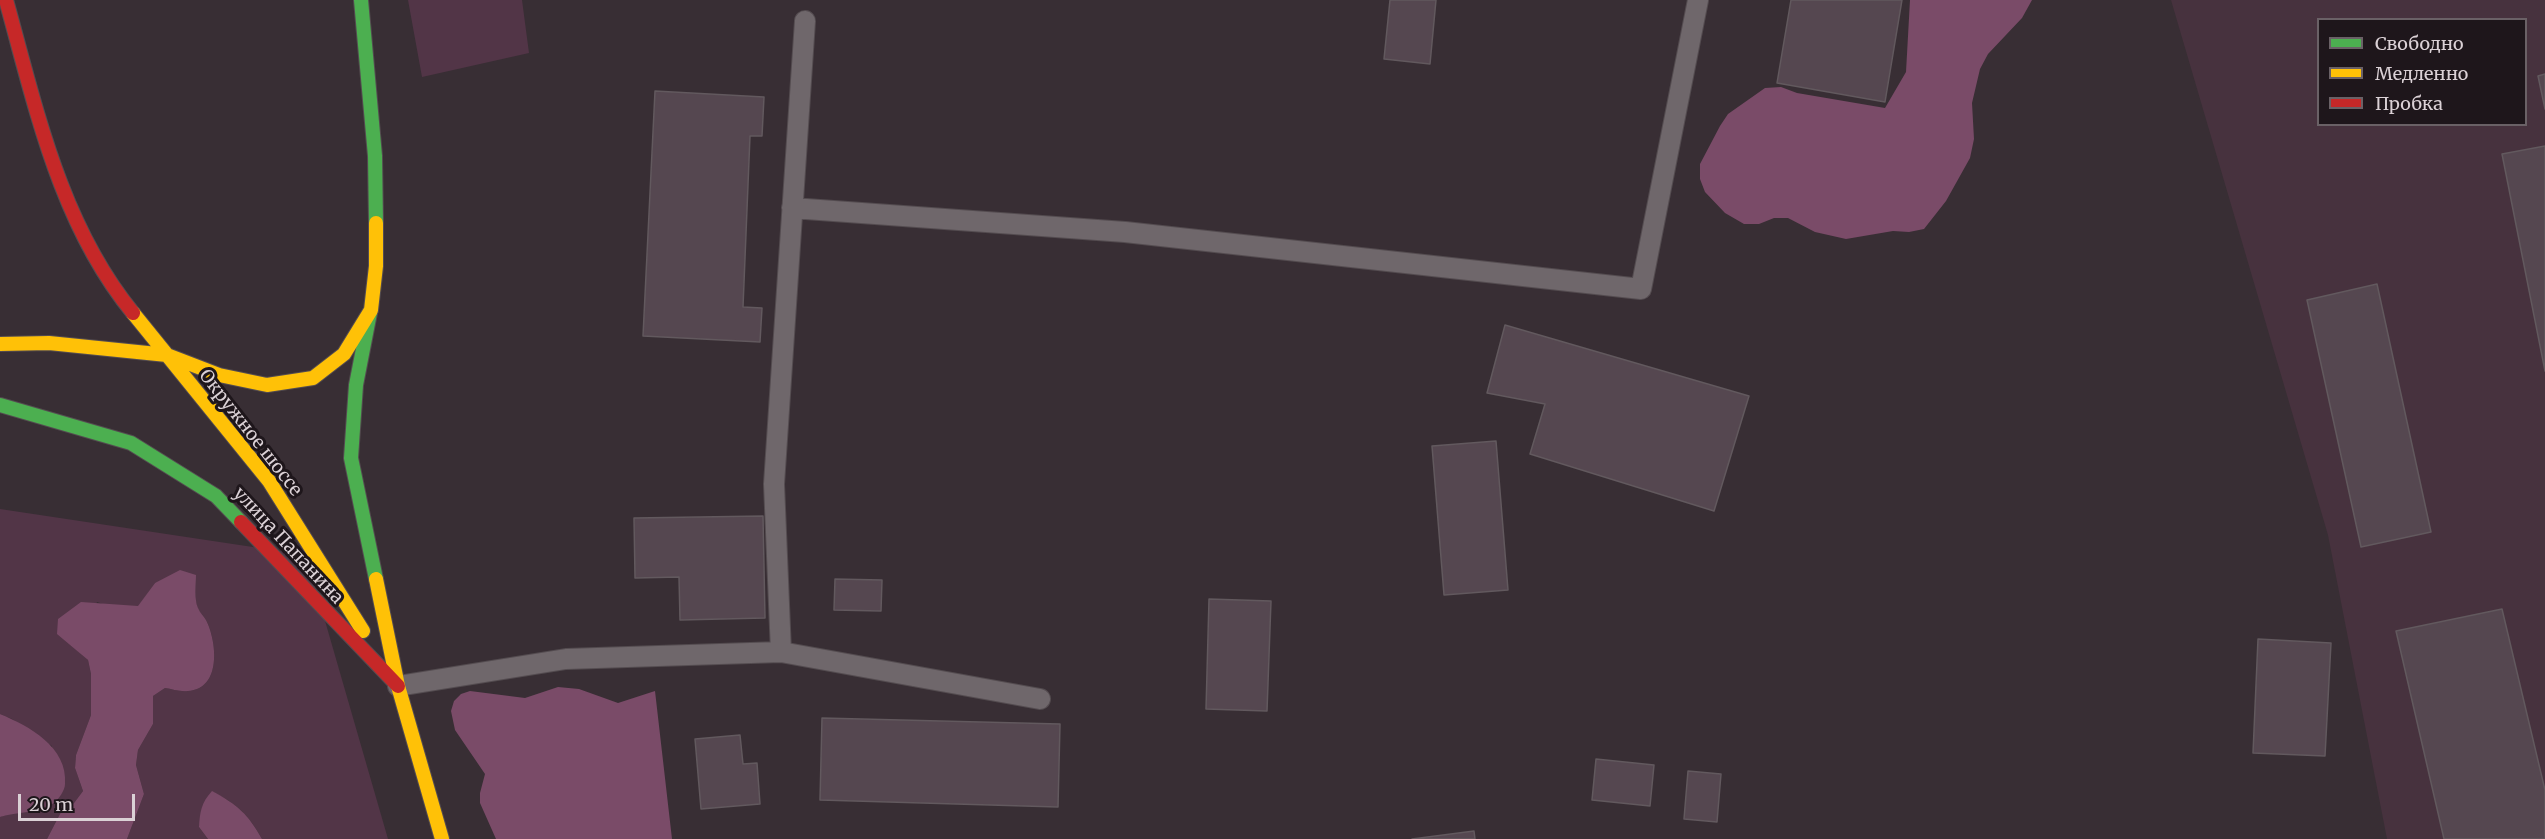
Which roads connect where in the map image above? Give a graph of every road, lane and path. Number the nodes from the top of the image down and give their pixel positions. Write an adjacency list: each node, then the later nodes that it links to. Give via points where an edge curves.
1 (6, 0): 8 (main road, Окружное шоссе, via 44,137 75,220 114,290)
2 (361, 0): 6 (main road, Окружное шоссе, via 375,156 376,266)
3 (1698, 0): 5 (lane, via 1641,289 1125,232)
4 (805, 21): 5 (lane)
5 (792, 208): 10 (lane, via 774,484)
6 (371, 310): 8 (main road, Окружное шоссе, via 344,354 313,378 267,385 219,375); 11 (main road, Окружное шоссе, via 356,385 351,458)
7 (0, 344): 8 (main road, via 49,343)
8 (167, 355): 11 (main road, Окружное шоссе, via 269,481)
9 (0, 405): 11 (main road, улица Папанина, via 131,443 216,496)
10 (781, 652): 11 (lane, via 566,660); 12 (lane)
11 (398, 686): 13 (main road, Окружное шоссе)
12 (1040, 699)
13 (442, 839)

